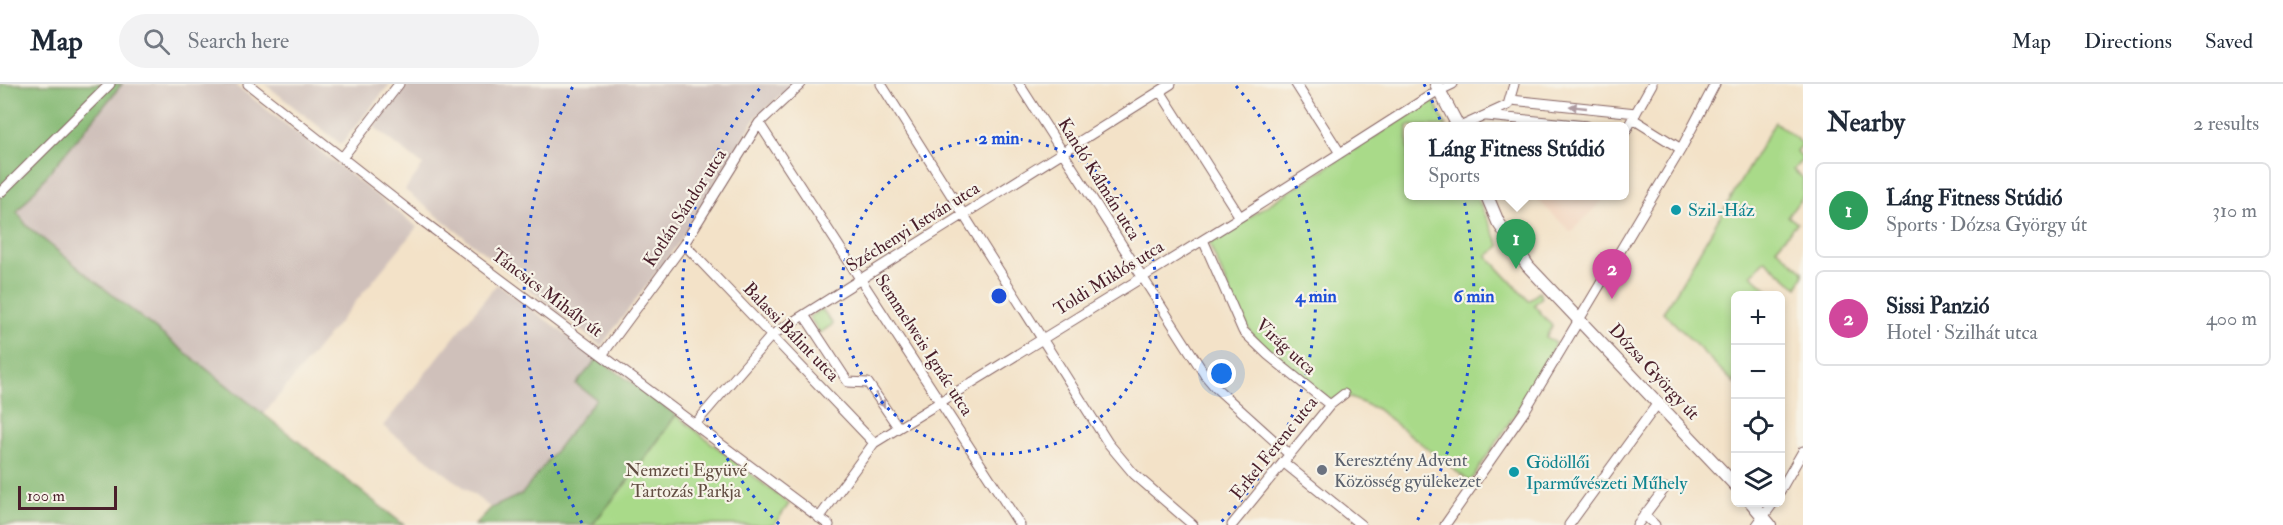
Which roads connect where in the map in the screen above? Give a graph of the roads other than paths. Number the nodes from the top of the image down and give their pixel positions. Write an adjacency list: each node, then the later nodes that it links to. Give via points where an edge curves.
1 (110, 84): 27 (street)
2 (248, 84): 26 (street, Táncsics Mihály út)
3 (399, 84): 26 (street)
4 (801, 84): 21 (street, Kotlán Sándor utca)
5 (881, 84): 29 (street)
6 (1019, 84): 24 (street, Kandó Kálmán utca)
7 (1170, 84): 14 (street, Széchenyi István utca)
8 (1296, 84): 25 (street)
9 (1453, 84): 13 (street, Toldi Miklós utca)
10 (1514, 84): 15 (street)
11 (1652, 84): 17 (street)
12 (1715, 84): 23 (street)
13 (1438, 87): 18 (main road); 25 (street, Toldi Miklós utca)
14 (1160, 91): 24 (street, Széchenyi István utca); 30 (street)
15 (1511, 100): 16 (street); 17 (street, one-way to 15)
16 (1487, 116): 19 (street); 20 (street)
17 (1634, 116): 22 (street); 23 (street)
18 (1458, 122)
19 (1471, 122)
20 (1547, 122)
21 (759, 123): 32 (street, Kotlán Sándor utca); 34 (street, Semmelweis Ignác utca)
22 (1629, 124)
23 (1681, 149): 36 (street)
24 (1063, 153): 29 (street, Széchenyi István utca); 33 (street, Kandó Kálmán utca)
25 (1340, 153): 30 (street, Toldi Miklós utca)
26 (342, 158): 39 (street, Táncsics Mihály út)
27 (0, 193)
28 (1489, 200): 36 (main road, Dózsa György út, via 1518,252)
29 (964, 215): 34 (street, Széchenyi István utca); 38 (street)
30 (1240, 217): 31 (street, Toldi Miklós utca)
31 (1203, 240): 33 (street, Toldi Miklós utca); 43 (street, Virág utca, via 1243,331)
32 (684, 244): 37 (street, Balassi Bálint utca); 39 (street, Kotlán Sándor utca)
33 (1141, 277): 38 (street, Toldi Miklós utca); 48 (street, Kandó Kálmán utca, via 1210,381)
34 (861, 279): 35 (street, Széchenyi István utca); 41 (street, Semmelweis Ignác utca)
35 (804, 315): 37 (street, Széchenyi István utca); 45 (street, one-way to 45, via 848,382 868,383)
36 (1579, 319): 42 (main road, Dózsa György út); 63 (street, via 1524,412)
37 (772, 335): 44 (street, Széchenyi István utca); 46 (street, Balassi Bálint utca)
38 (1042, 340): 41 (street, Toldi Miklós utca); 60 (street, via 1122,461)
39 (602, 355): 44 (street, Táncsics Mihály út)
40 (1344, 394): 43 (street, Erkel Ferenc utca)
41 (942, 401): 45 (street, Toldi Miklós utca); 59 (street, Semmelweis Ignác utca)
42 (1658, 403): 50 (main road, Dózsa György út); 64 (street)
43 (1329, 405): 48 (street, Erkel Ferenc utca)
44 (695, 424): 56 (street, Táncsics Mihály út)
45 (898, 427): 46 (street, Toldi Miklós utca)
46 (873, 443): 56 (street, Toldi Miklós utca)
47 (1803, 451): 51 (street)
48 (1289, 454): 49 (street, Erkel Ferenc utca)
49 (1283, 462): 61 (street, Erkel Ferenc utca); 62 (street)
50 (1731, 481)
51 (1785, 482)
52 (1665, 488): 55 (street)
53 (1754, 507): 57 (main road)
54 (1771, 507): 57 (street)
55 (1644, 515): 65 (street); 66 (street)
56 (819, 518): 58 (street, Táncsics Mihály út)
57 (1764, 522)
58 (829, 525)
59 (1020, 525)
60 (1194, 525)
61 (1232, 525)
62 (1361, 525)
63 (1445, 525)
64 (1569, 525)
65 (1637, 525)
66 (1655, 525)

